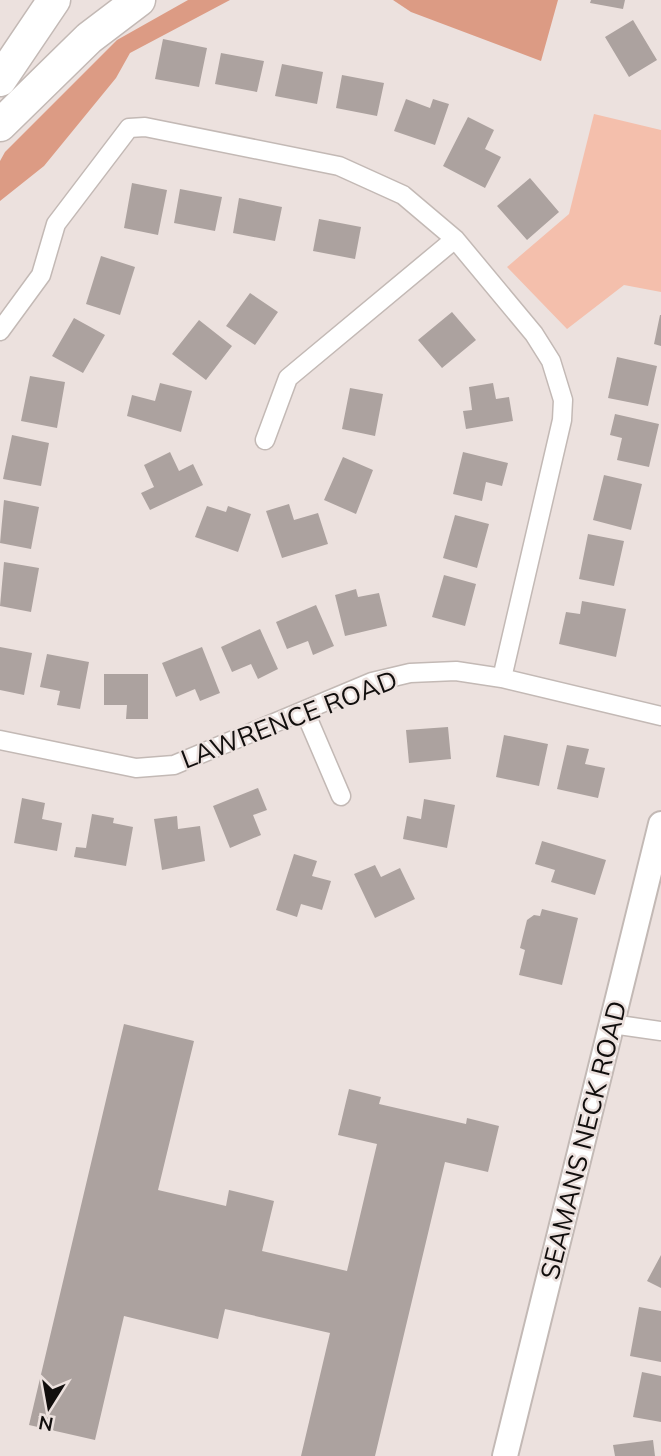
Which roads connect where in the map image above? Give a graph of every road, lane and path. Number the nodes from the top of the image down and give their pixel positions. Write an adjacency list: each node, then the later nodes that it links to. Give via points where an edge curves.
1 (54, 0): 3 (highway)
2 (139, 0): 4 (highway, via 89,38)
3 (0, 80)
4 (0, 125)
5 (455, 239): 6 (street, via 403,195 339,166 145,127 129,128 56,225 41,275); 7 (street, via 288,377); 8 (street, via 534,334 551,360 563,400 551,476)
6 (0, 331)
7 (265, 440)
8 (502, 678): 9 (street, LAWRENCE ROAD, via 456,671 410,673 372,682); 10 (street, LAWRENCE ROAD)
9 (305, 712): 11 (street, LAWRENCE ROAD, via 174,765 136,768); 12 (street)
10 (661, 716)
11 (0, 740)
12 (341, 796)
13 (661, 824): 14 (main road, SEAMANS NECK ROAD)
14 (612, 1024): 15 (street); 16 (main road, SEAMANS NECK ROAD)
15 (661, 1031)
16 (505, 1456)

